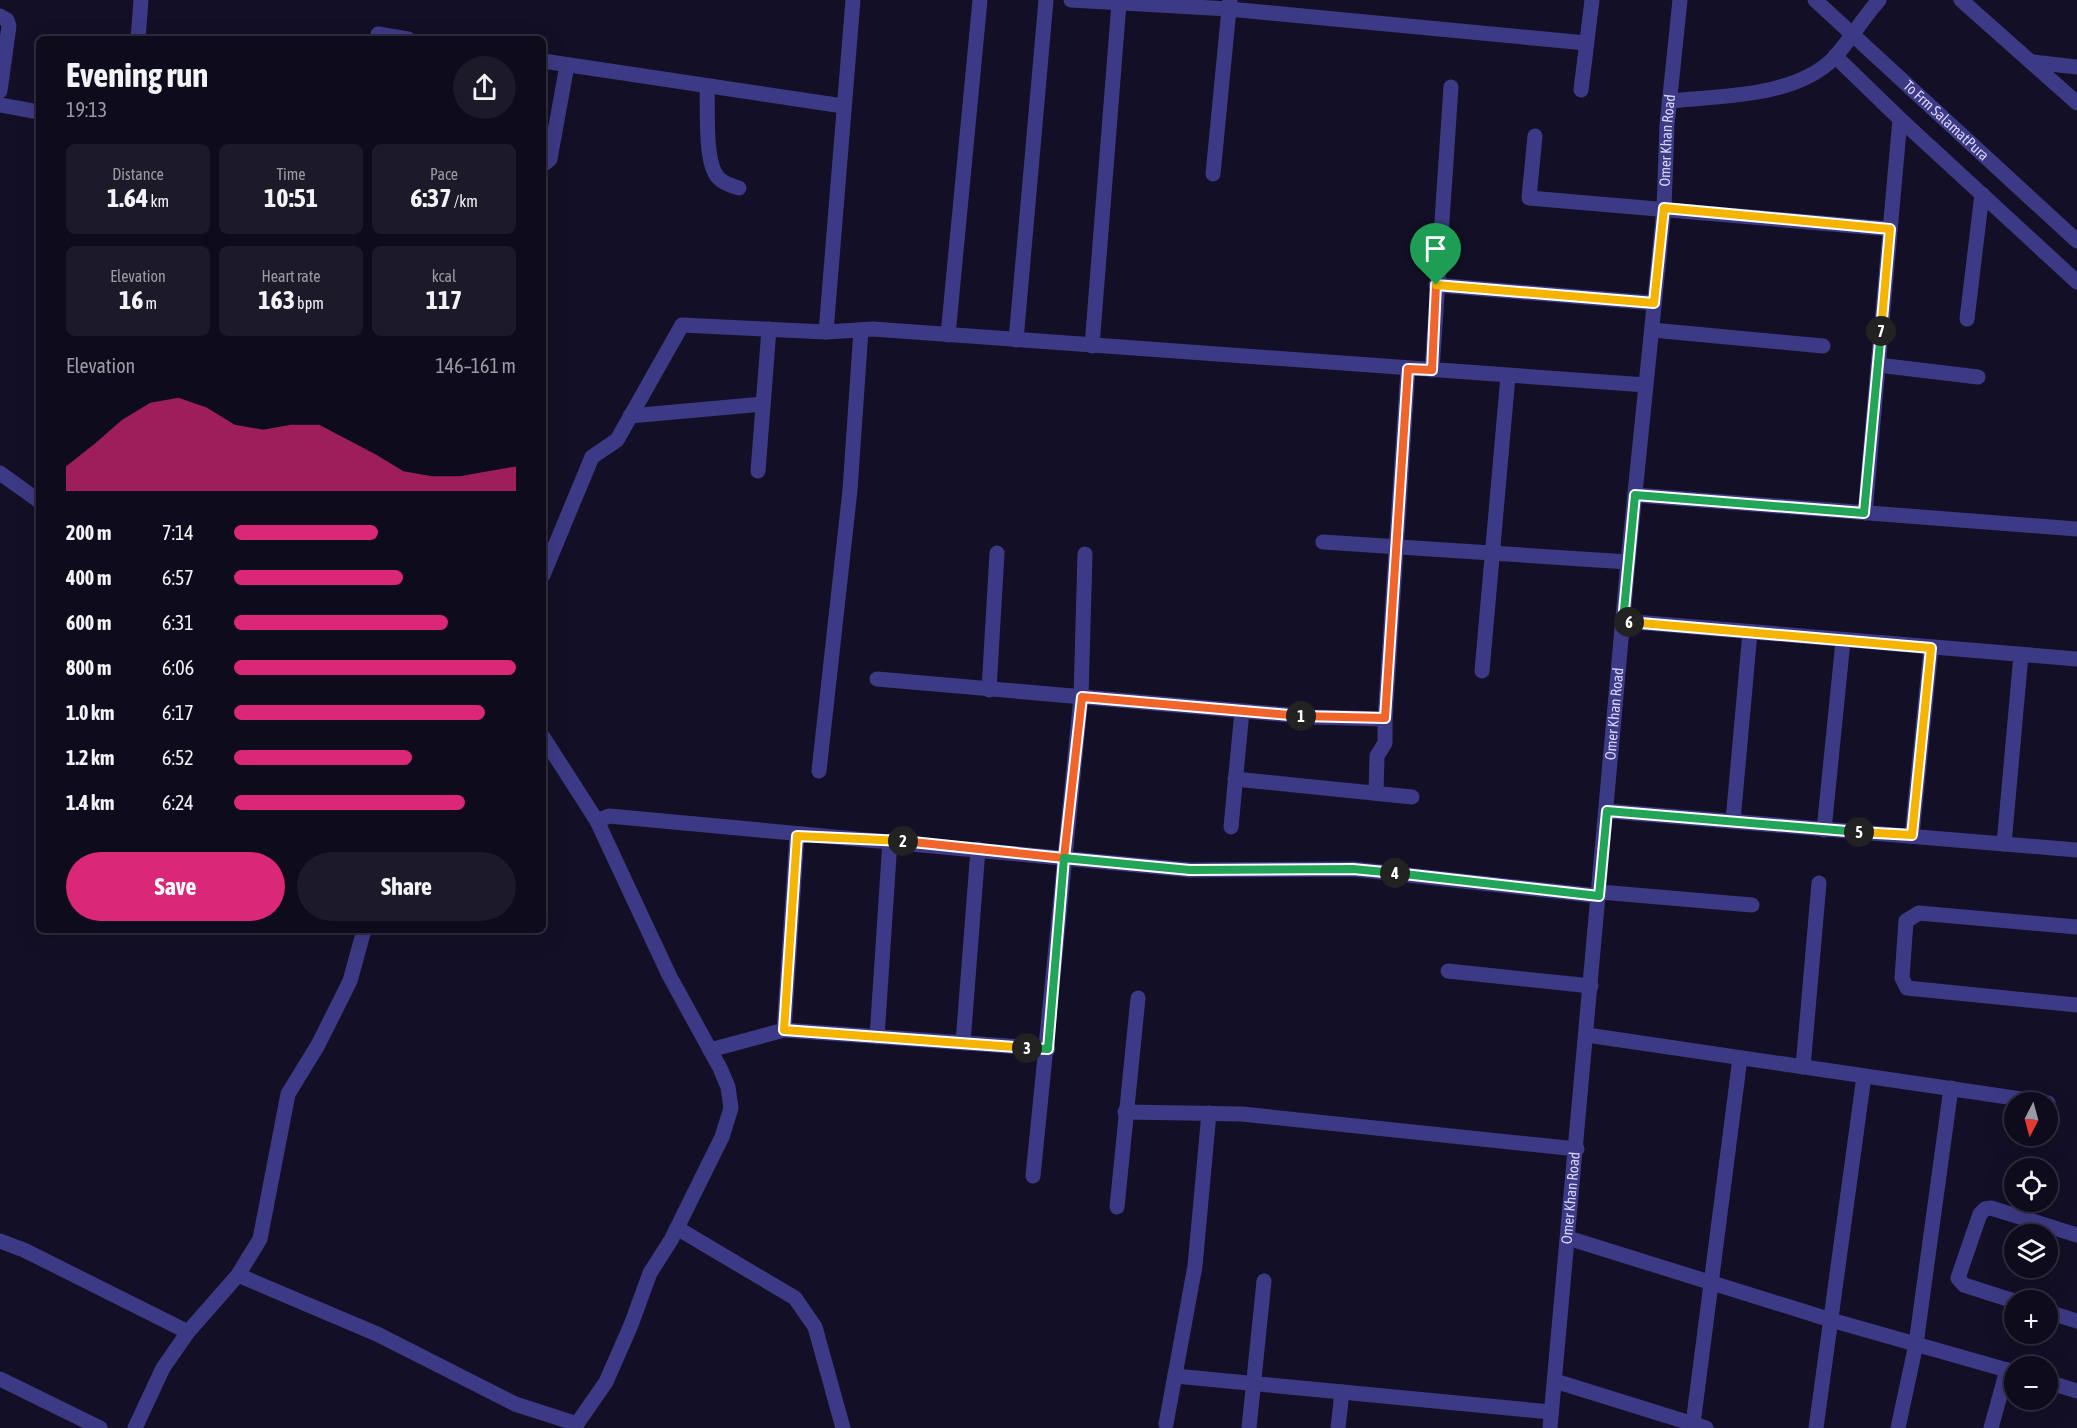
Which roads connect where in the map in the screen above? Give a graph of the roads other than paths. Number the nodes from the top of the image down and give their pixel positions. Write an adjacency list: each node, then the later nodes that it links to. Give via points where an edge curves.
1 (141, 0): 16 (street)
2 (854, 0): 31 (street)
3 (980, 0): 50 (street)
4 (1046, 0): 51 (street)
5 (1071, 0): 11 (street)
6 (1592, 0): 18 (street)
7 (1680, 0): 28 (street, Omer Khan Road)
8 (1879, 0): 14 (street)
9 (1961, 0): 21 (street)
10 (1818, 1): 14 (street, To Frm SalamatPura)
11 (1119, 3): 12 (street); 52 (street)
12 (1230, 4): 18 (street); 36 (street)
13 (0, 16): 27 (street, via 9,26)
14 (1852, 33): 19 (street); 41 (street, To Frm SalamatPura)
15 (378, 34): 17 (street)
16 (138, 36)
17 (390, 36)
18 (1586, 43): 26 (street)
19 (1835, 56): 28 (street, via 1803,81); 33 (street)
20 (546, 62): 22 (street)
21 (2033, 62): 23 (street); 29 (street)
22 (567, 65): 25 (street); 35 (street, via 550,159)
23 (2077, 67)
24 (1451, 87): 43 (street)
25 (707, 88): 31 (street); 37 (street, via 715,175)
26 (1581, 90)
27 (0, 91)
28 (1669, 101): 39 (street, Omer Khan Road)
29 (2077, 104)
30 (0, 105): 32 (street)
31 (843, 106): 49 (street)
32 (36, 111)
33 (1900, 119): 38 (street); 40 (street)
34 (1536, 136): 39 (street, via 1529,198)
35 (546, 162)
36 (1213, 174)
37 (738, 188)
38 (1982, 194): 42 (street); 45 (street)
39 (1664, 208): 40 (street); 44 (street, Omer Khan Road)
40 (1890, 229): 54 (street)
41 (2077, 241)
42 (2077, 282)
43 (1436, 285): 44 (street); 56 (street)
44 (1654, 303): 48 (street, Omer Khan Road)
45 (1967, 319)
46 (769, 329): 49 (street); 60 (street); 61 (street, via 682,325)
47 (861, 330): 49 (street); 50 (street); 88 (street, via 850,490)
48 (1652, 330): 53 (street); 59 (street, Omer Khan Road)
49 (826, 332)
50 (948, 334): 51 (street)
51 (1016, 340): 52 (street)
52 (1092, 346): 55 (street)
53 (1823, 346)
54 (1878, 365): 58 (street); 66 (street)
55 (1408, 369): 56 (street); 69 (street)
56 (1432, 370): 57 (street)
57 (1508, 376): 59 (street); 71 (street)
58 (1978, 377)
59 (1646, 385): 64 (street, Omer Khan Road)
60 (763, 404): 61 (street); 62 (street)
61 (630, 416): 74 (street, via 617,440 592,457)
62 (758, 471)
63 (0, 473): 65 (street)
64 (1635, 495): 66 (street); 73 (street, Omer Khan Road)
65 (36, 499)
66 (1864, 513): 67 (street)
67 (2077, 529)
68 (1323, 542): 69 (street)
69 (1397, 547): 71 (street); 86 (street)
70 (997, 553): 83 (street)
71 (1493, 553): 73 (street); 81 (street)
72 (1085, 554): 84 (street)
73 (1628, 562): 75 (street, Omer Khan Road)
74 (546, 567)
75 (1623, 621): 76 (street); 92 (street, Omer Khan Road)
76 (1750, 632): 77 (street); 94 (street)
77 (1843, 641): 78 (street); 96 (street)
78 (1931, 648): 79 (street); 97 (street)
79 (2021, 655): 80 (street); 100 (street)
80 (2077, 659)
81 (1482, 671)
82 (877, 679): 83 (street)
83 (989, 690): 84 (street)
84 (1082, 697): 85 (street); 103 (street)
85 (1242, 711): 86 (street); 89 (street)
86 (1385, 718): 90 (street, via 1385,743 1377,756)
87 (546, 742): 93 (street)
88 (819, 771)
89 (1235, 779): 90 (street); 95 (street)
90 (1376, 793): 91 (street)
91 (1412, 797)
92 (1607, 811): 94 (street); 105 (street, Omer Khan Road)
93 (597, 821): 98 (street, via 609,816); 118 (street, via 669,975)
94 (1733, 821): 96 (street)
95 (1231, 827)
96 (1824, 830): 97 (street)
97 (1912, 835): 100 (street)
98 (797, 836): 99 (street); 113 (street)
99 (890, 841): 101 (street); 115 (street)
100 (2004, 844): 102 (street)
101 (978, 849): 103 (street); 116 (street)
102 (2077, 850)
103 (1064, 858): 105 (street, via 1190,870 1353,869); 117 (street)
104 (1819, 883): 120 (street)
105 (1600, 894): 106 (street); 110 (street, Omer Khan Road)
106 (1752, 905)
107 (2077, 927): 112 (street, via 1911,915 1905,921 1902,978 1907,988)
108 (363, 933): 133 (street, via 350,981 318,1046 288,1094 260,1239)
109 (1448, 972): 110 (street)
110 (1591, 986): 114 (street, Omer Khan Road)
111 (1138, 998): 124 (street)
112 (2077, 1005)
113 (784, 1030): 115 (street); 118 (street)
114 (1587, 1035): 119 (street); 126 (street, Omer Khan Road)
115 (877, 1037): 116 (street)
116 (963, 1043): 117 (street)
117 (1048, 1049): 127 (street)
118 (710, 1050): 129 (street, via 728,1087 731,1108 722,1137)
119 (1740, 1058): 120 (street); 135 (street)
120 (1803, 1067): 121 (street)
121 (1864, 1076): 122 (street); 138 (street)
122 (1951, 1088): 123 (street); 141 (street)
123 (2004, 1096)
124 (1125, 1112): 125 (street); 128 (street)
125 (1209, 1113): 126 (street); 143 (street, via 1195,1266)
126 (1577, 1149): 131 (street, Omer Khan Road)
127 (1033, 1176)
128 (1117, 1207)
129 (677, 1228): 153 (street, via 650,1273 606,1382); 157 (street, via 795,1298 807,1312 815,1327)
130 (2077, 1235): 136 (street, via 1985,1209 1958,1278 1964,1286)
131 (1568, 1239): 135 (street); 145 (street, Omer Khan Road)
132 (0, 1241): 140 (street)
133 (238, 1275): 140 (street); 153 (street, via 377,1334 514,1404)
134 (1264, 1281): 146 (street)
135 (1711, 1281): 138 (street); 154 (street)
136 (2004, 1298)
137 (2058, 1315): 139 (street)
138 (1831, 1320): 141 (street); 160 (street)
139 (2077, 1321)
140 (188, 1332): 156 (street, via 164,1368)
141 (1916, 1344): 142 (street); 161 (street)
142 (2004, 1369)
143 (1175, 1376): 146 (street); 152 (street)
144 (0, 1379): 155 (street)
145 (1555, 1381): 151 (street, Omer Khan Road); 154 (street)
146 (1253, 1384): 150 (street); 158 (street)
147 (2058, 1385): 149 (street)
148 (2004, 1391): 162 (street)
149 (2077, 1391)
150 (1342, 1392): 151 (street); 159 (street)
151 (1550, 1420)
152 (1166, 1424)
153 (575, 1426)
154 (1699, 1426)
155 (100, 1428)
156 (135, 1428)
157 (843, 1428)
158 (1248, 1428)
159 (1338, 1428)
160 (1816, 1428)
161 (1899, 1428)
162 (1991, 1428)

